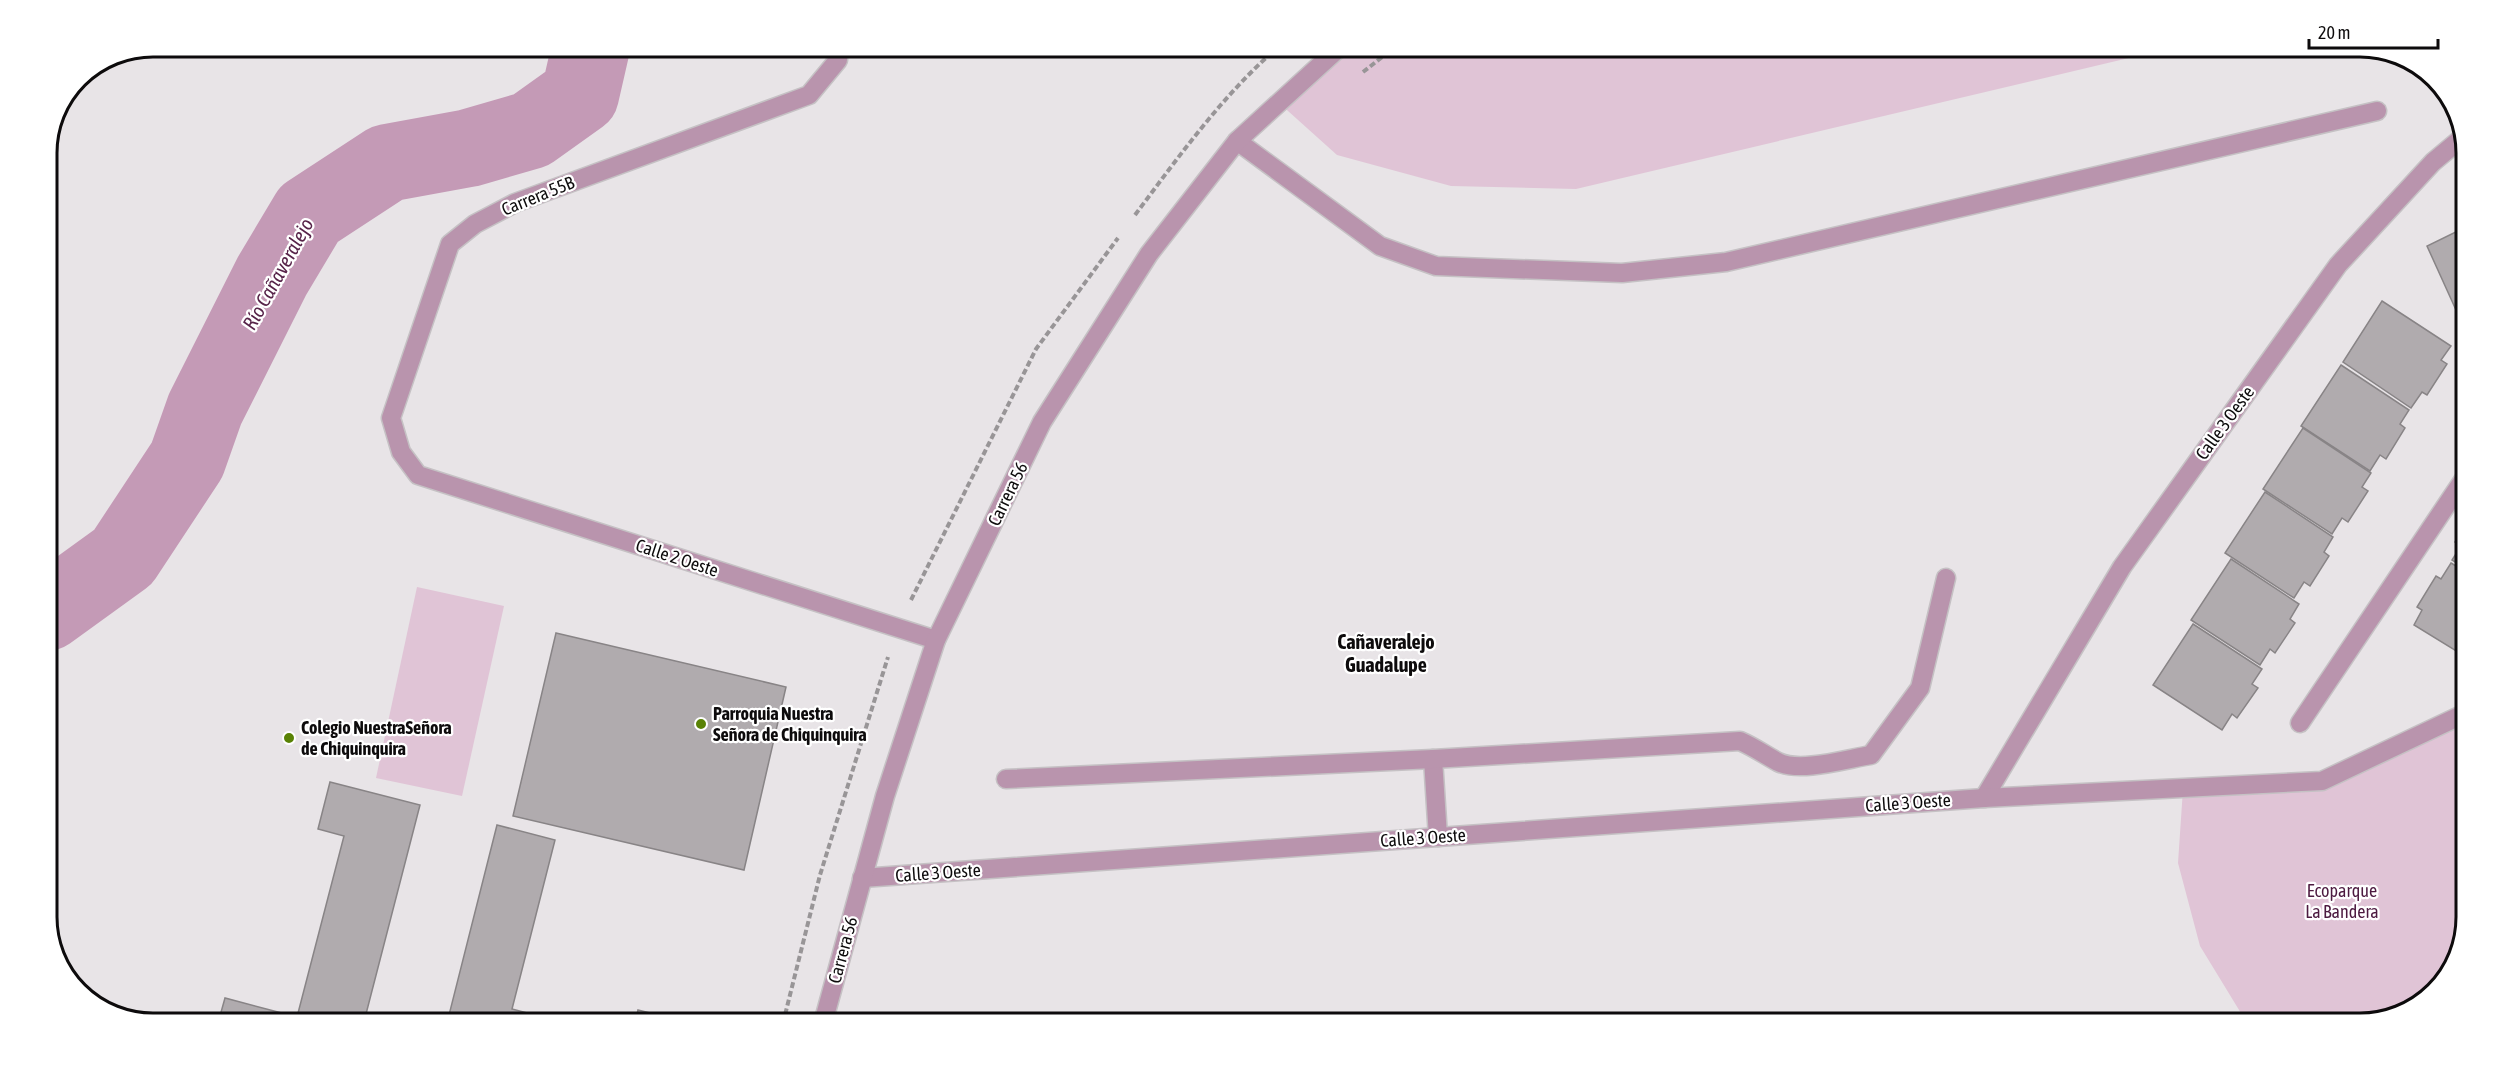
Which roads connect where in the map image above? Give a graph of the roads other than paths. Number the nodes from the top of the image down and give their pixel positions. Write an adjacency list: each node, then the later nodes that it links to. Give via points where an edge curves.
1 (838, 57): 6 (street, Carrera 55B, via 809,95 515,203 475,224 450,244 391,418 401,452)
2 (1328, 57): 4 (street, Carrera 56)
3 (2377, 111): 4 (street, via 1726,262 1622,273 1436,266 1380,246)
4 (1237, 141): 9 (street, Carrera 56, via 1149,254 1042,422)
5 (2456, 143): 14 (street, Calle 3 Oeste, via 2433,162 2338,265 2122,567)
6 (418, 475): 9 (street, Calle 2 Oeste)
7 (2456, 491): 11 (street)
8 (1946, 578): 12 (street, via 1920,688 1871,755 1794,767 1740,741)
9 (936, 640): 16 (street, Carrera 56)
10 (2456, 718): 14 (street, Calle 3 Oeste, via 2322,781)
11 (2300, 723)
12 (1433, 759): 13 (street); 15 (street)
13 (1006, 779)
14 (1984, 798): 15 (street, Calle 3 Oeste)
15 (1438, 837): 16 (street, Calle 3 Oeste)
16 (862, 878): 17 (street, Carrera 56)
17 (826, 1013)

